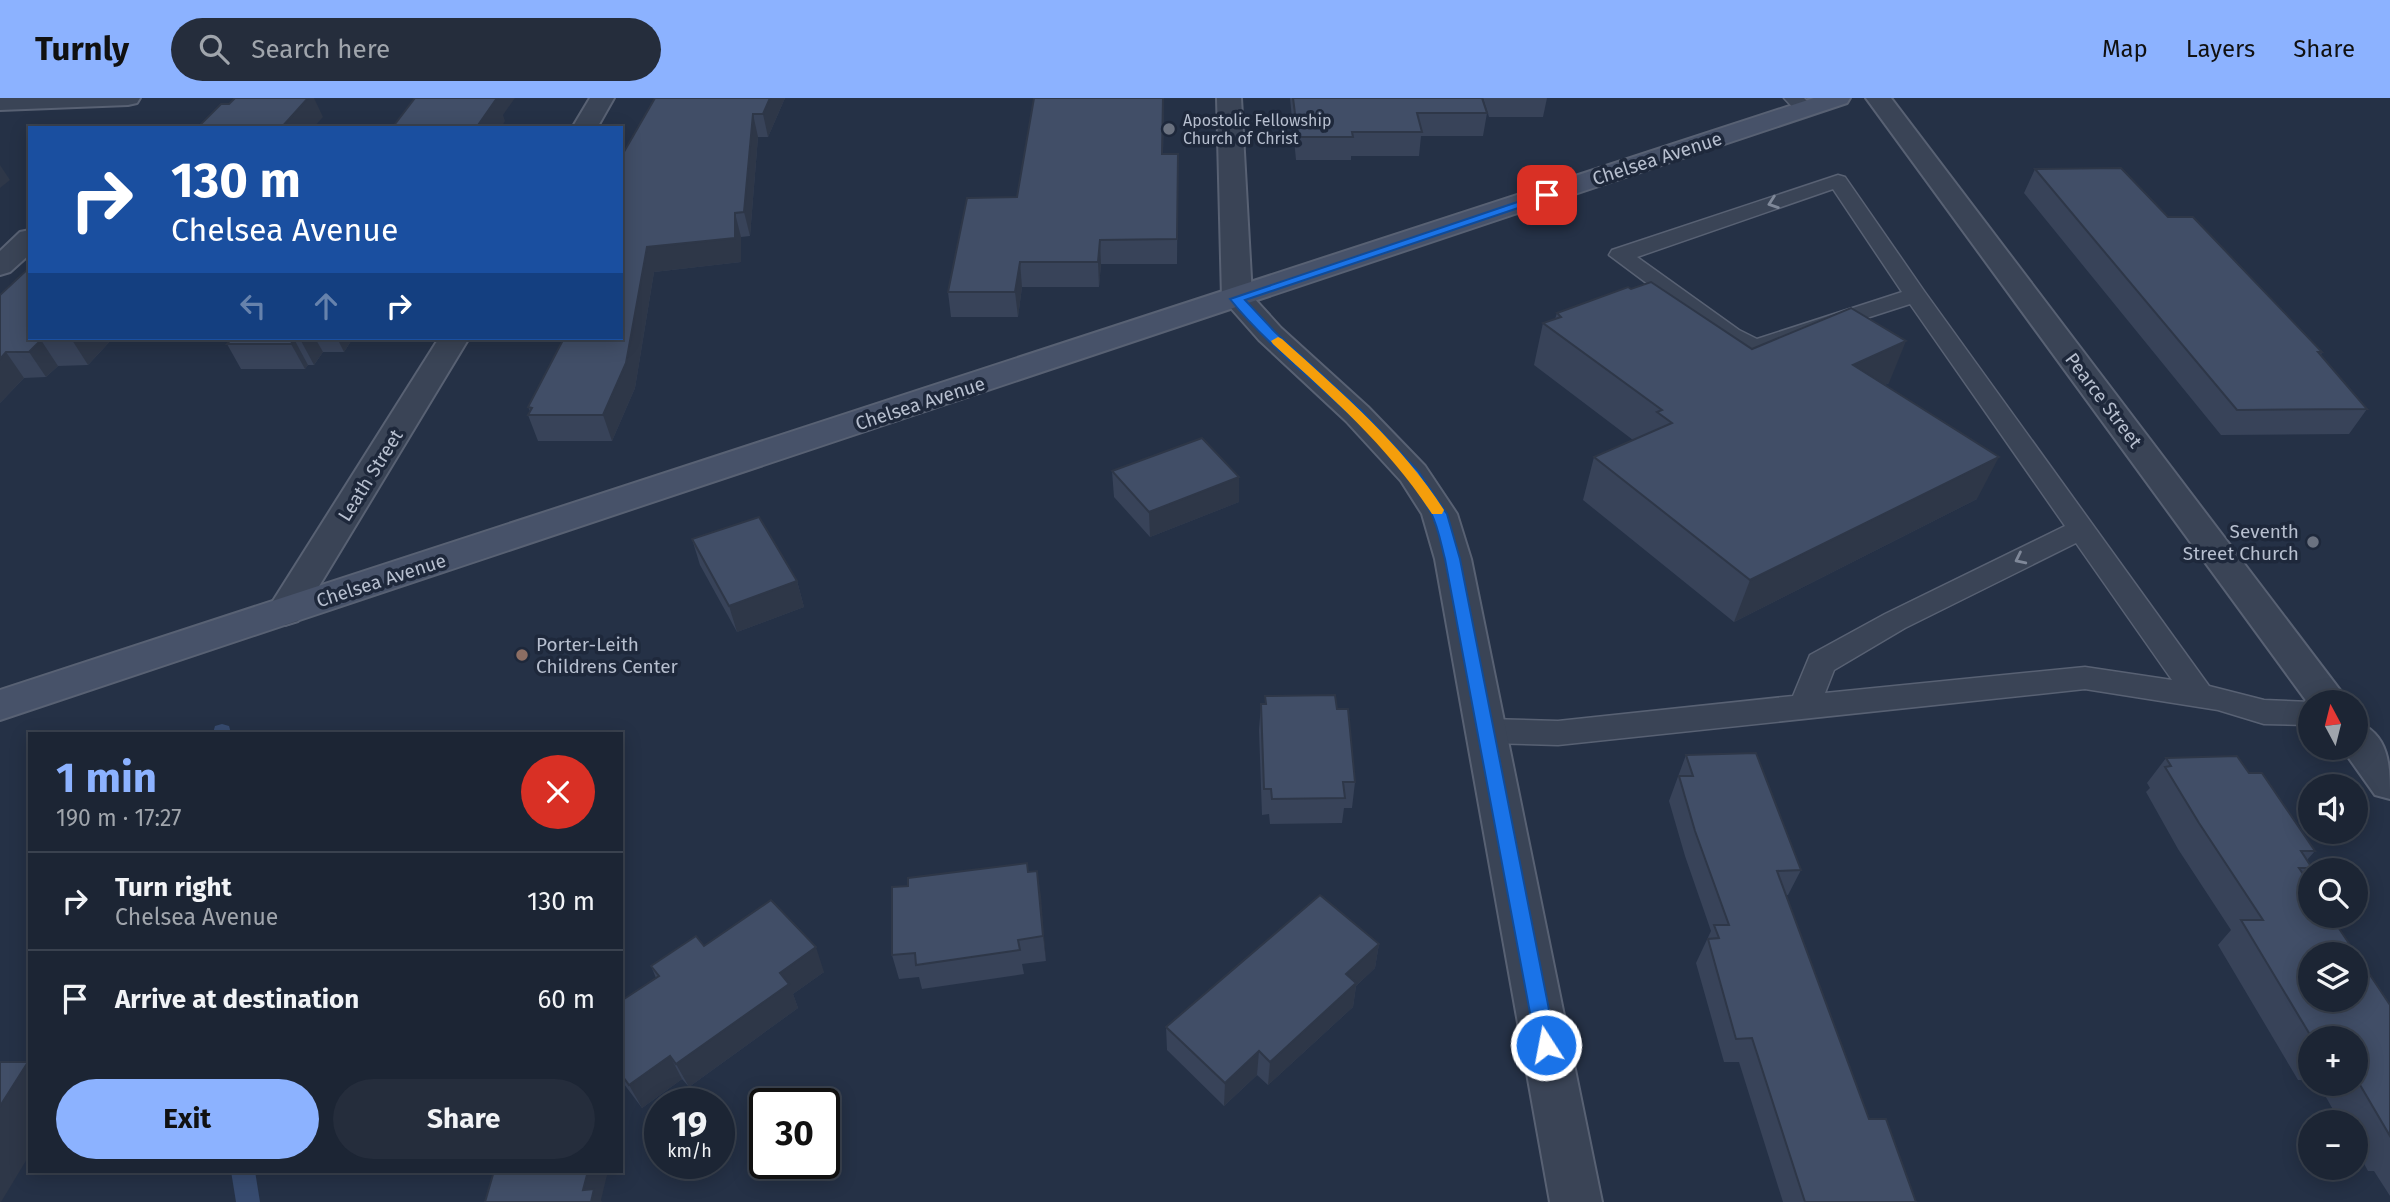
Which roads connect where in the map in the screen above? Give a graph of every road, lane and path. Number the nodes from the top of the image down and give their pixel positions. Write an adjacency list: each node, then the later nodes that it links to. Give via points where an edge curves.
1 (602, 98): 8 (street)
2 (1229, 98): 12 (street)
3 (1838, 98): 7 (main road, Chelsea Avenue)
4 (1878, 98): 16 (street, Pearce Street)
5 (0, 103): 6 (street)
6 (131, 104)
7 (1799, 104): 12 (main road, Chelsea Avenue)
8 (585, 126)
9 (28, 240): 10 (street)
10 (0, 266)
11 (1915, 295): 11 (lane, one-way to 11, via 1838,181 1620,255 1731,335 1755,347); 14 (lane)
12 (1237, 299): 15 (main road, Chelsea Avenue); 21 (street, via 1404,464 1439,514 1453,559)
13 (453, 340): 15 (street, Leath Street)
14 (2081, 529): 17 (lane); 19 (lane, one-way to 19, via 1895,621 1822,663)
15 (285, 612): 18 (main road, Chelsea Avenue)
16 (2320, 690)
17 (2199, 696): 19 (lane, via 2085,678); 20 (lane, via 2264,712)
18 (0, 705)
19 (1805, 706): 21 (lane, via 1558,733)
20 (2298, 713)
21 (1486, 731): 24 (street)
22 (2368, 753): 23 (street)
23 (2390, 783)
24 (1576, 1202)

